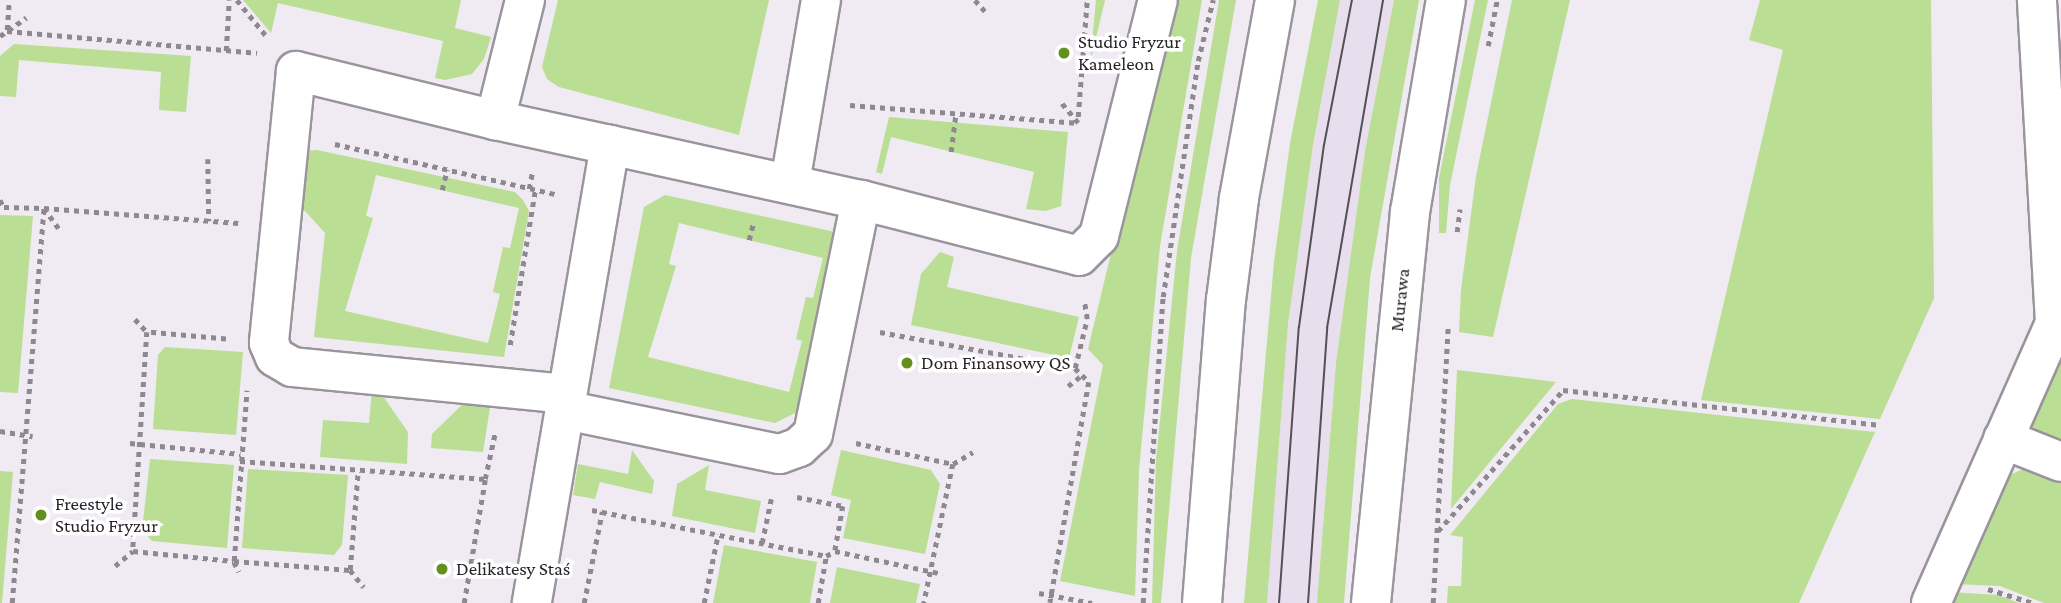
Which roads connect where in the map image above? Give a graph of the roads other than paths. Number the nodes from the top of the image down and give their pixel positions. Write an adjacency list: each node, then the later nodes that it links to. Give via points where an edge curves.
1 (525, 0): 7 (street)
2 (821, 0): 9 (street)
3 (1158, 0): 10 (street, via 1099,236 1079,257)
4 (1275, 0): 15 (street, via 1239,198 1226,300)
5 (1447, 0): 16 (street, Murawa, via 1410,212)
6 (2037, 0): 12 (street, via 2055,323)
7 (495, 120): 8 (street); 11 (street, via 284,57 290,134 260,342 292,367 504,386)
8 (610, 145): 9 (street); 11 (street)
9 (790, 183): 10 (street)
10 (861, 200): 11 (street, via 813,433 799,447 780,454)
11 (566, 402): 14 (street)
12 (2003, 439): 13 (street); 17 (street)
13 (2061, 463)
14 (532, 603)
15 (1202, 603)
16 (1371, 603)
17 (1931, 603)

